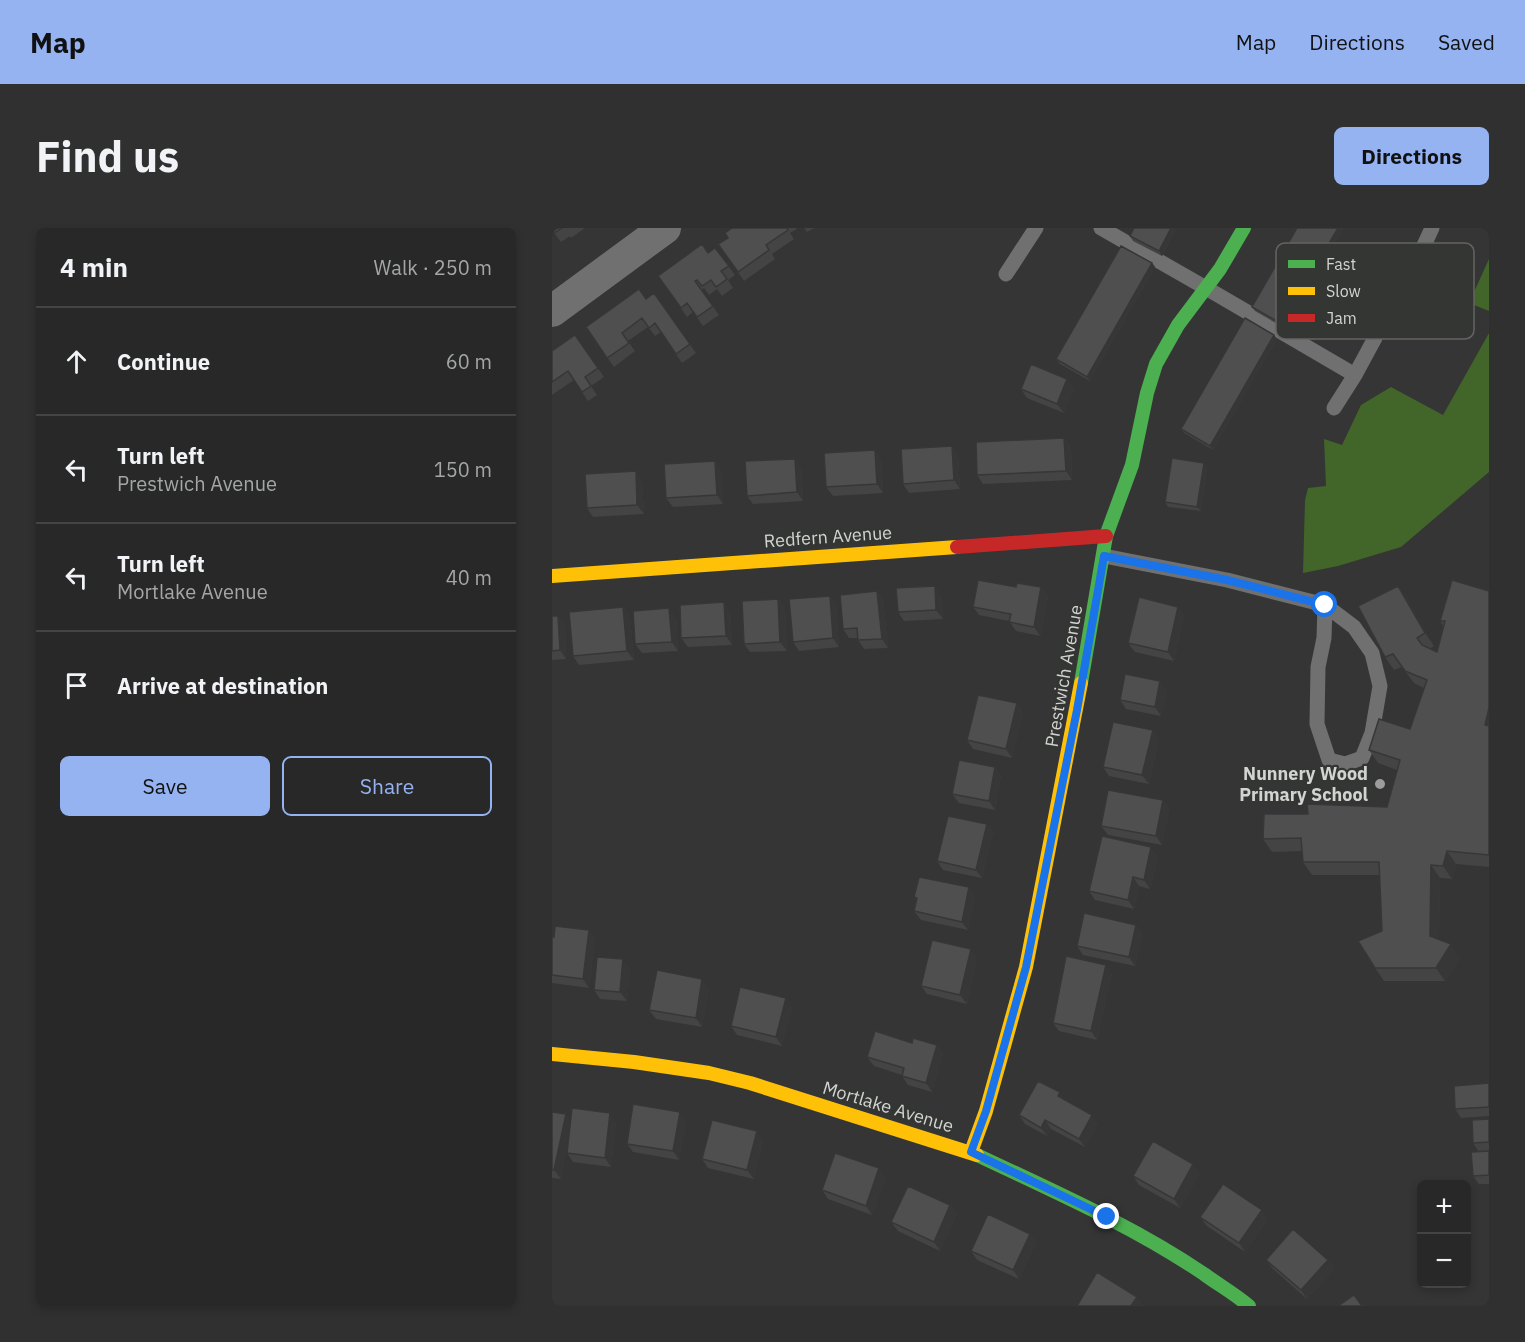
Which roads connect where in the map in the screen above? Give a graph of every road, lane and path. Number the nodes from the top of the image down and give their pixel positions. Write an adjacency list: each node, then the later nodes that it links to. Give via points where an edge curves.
1 (665, 228): 9 (street)
2 (1036, 228): 7 (lane)
3 (1101, 228): 8 (lane)
4 (1244, 228): 8 (street, Prestwich Avenue)
5 (1430, 229): 6 (lane)
6 (1424, 243)
7 (1006, 274)
8 (1206, 288): 10 (lane); 15 (street, Prestwich Avenue, via 1156,364 1132,465)
9 (552, 311)
10 (1276, 329)
11 (1293, 339): 13 (lane)
12 (1374, 339): 13 (lane)
13 (1355, 375): 14 (lane)
14 (1334, 408)
15 (1106, 536): 16 (street, Prestwich Avenue); 17 (street, Redfern Avenue)
16 (1104, 556): 18 (lane, via 1227,580); 20 (street, Prestwich Avenue, via 1026,967)
17 (552, 576)
18 (1325, 605): 18 (lane, via 1317,724 1329,760 1345,764 1362,758 1372,733 1380,686 1372,653 1354,627)
19 (552, 1054): 20 (street, Mortlake Avenue, via 709,1073)
20 (971, 1152): 21 (street, Mortlake Avenue, via 1174,1254)
21 (1249, 1306)

